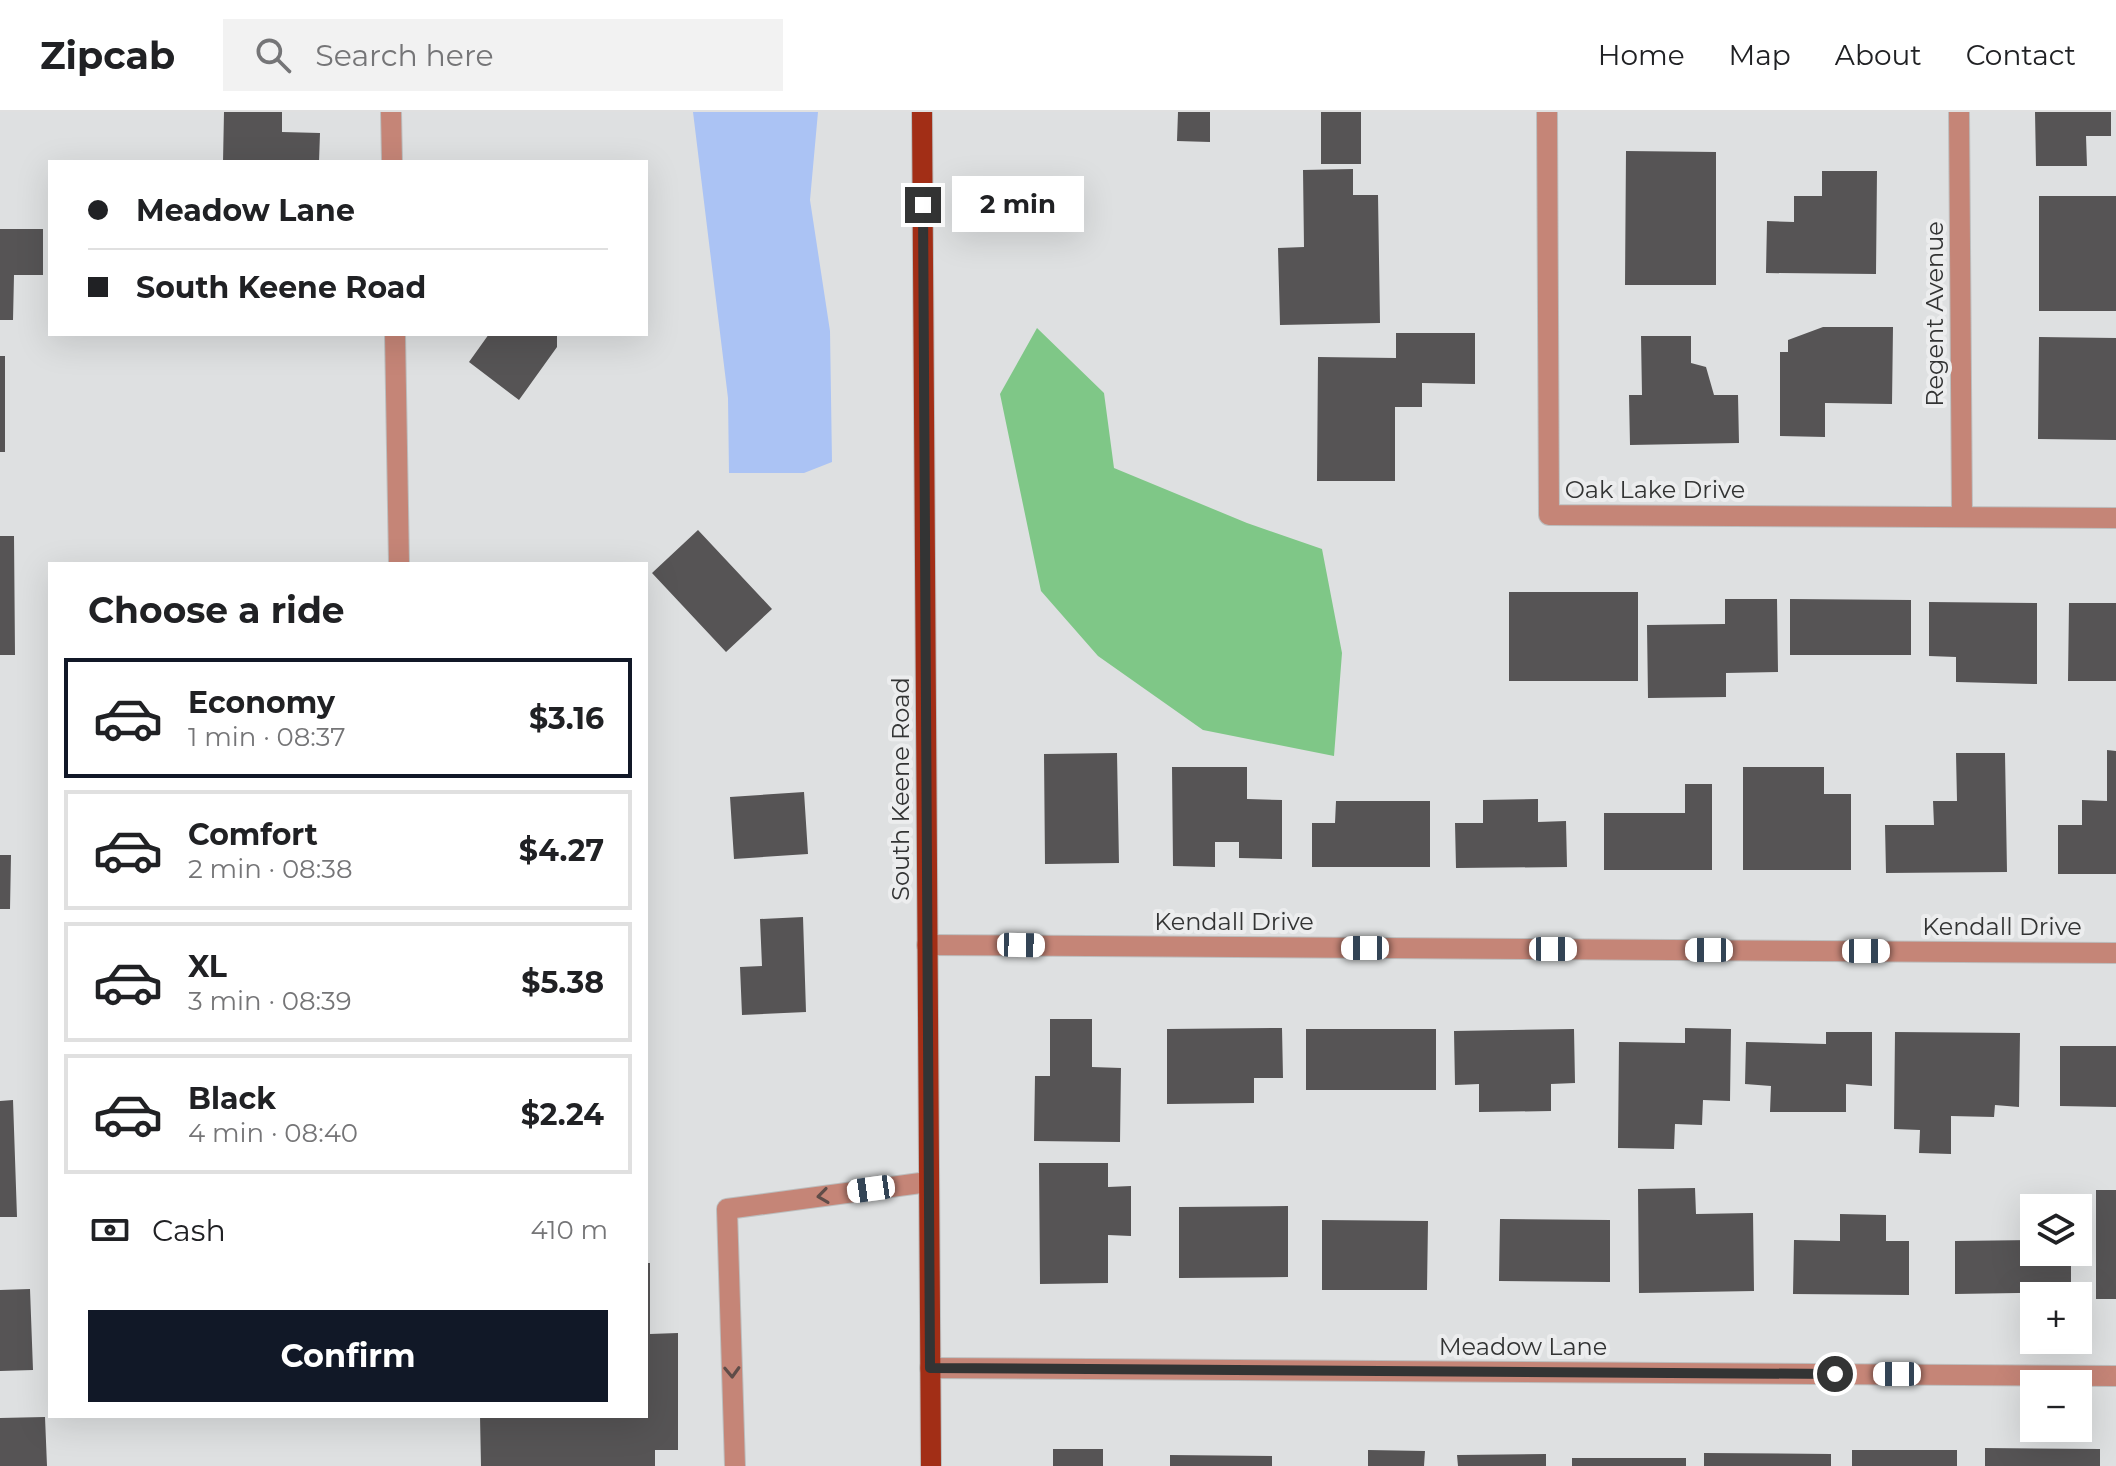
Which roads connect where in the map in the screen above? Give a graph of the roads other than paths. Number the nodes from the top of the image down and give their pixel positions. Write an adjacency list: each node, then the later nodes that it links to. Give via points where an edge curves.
1 (391, 112): 5 (street)
2 (922, 112): 10 (main road, South Keene Road)
3 (1547, 112): 7 (street, Oak Lake Drive, via 1549,515)
4 (1959, 112): 7 (street, Regent Avenue)
5 (392, 160)
6 (395, 336): 9 (street)
7 (1962, 516): 8 (street, Oak Lake Drive)
8 (2116, 518)
9 (399, 562)
10 (927, 945): 11 (street, Kendall Drive); 12 (main road, South Keene Road)
11 (2116, 953)
12 (928, 1182): 13 (main road, South Keene Road); 15 (street, one-way to 15, via 727,1209)
13 (930, 1368): 14 (street, Meadow Lane); 16 (main road, South Keene Road)
14 (2116, 1376)
15 (735, 1466)
16 (931, 1466)

